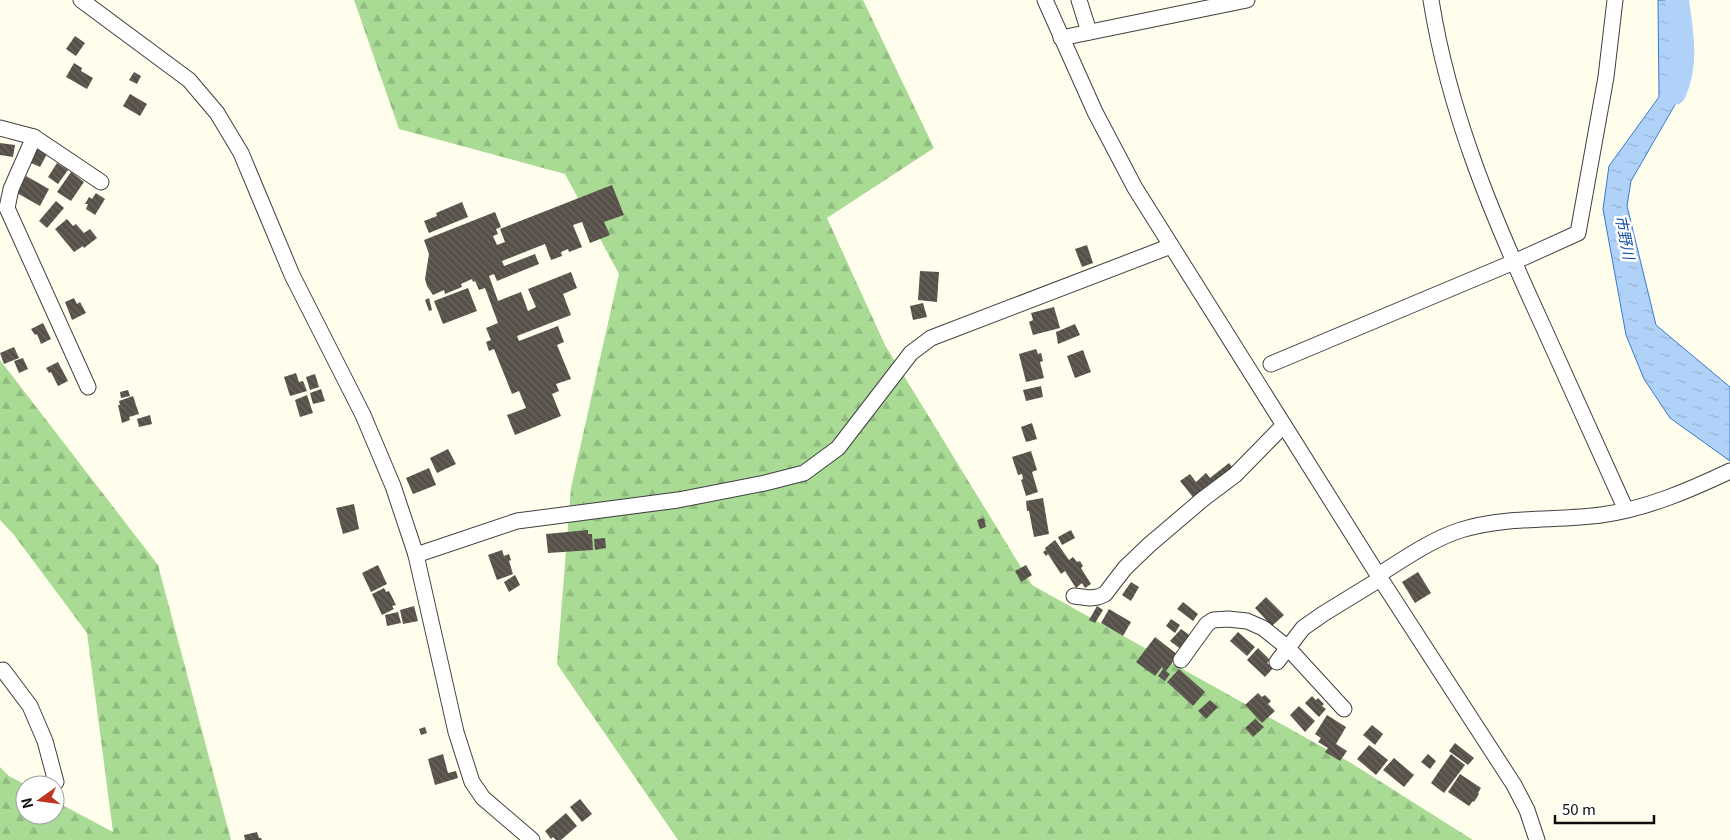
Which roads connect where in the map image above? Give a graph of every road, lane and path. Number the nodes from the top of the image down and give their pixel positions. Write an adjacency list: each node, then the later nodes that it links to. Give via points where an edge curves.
1 (81, 0): 19 (street, via 189,80 218,113 241,153 292,275 363,415 393,486)
2 (1045, 0): 8 (street)
3 (1079, 0): 7 (street)
4 (1247, 0): 7 (street)
5 (1431, 0): 13 (street, via 1452,97 1474,163)
6 (1615, 0): 13 (street, via 1606,78 1578,233)
7 (1089, 32): 8 (street)
8 (1061, 38): 12 (street, via 1135,188)
9 (0, 128): 10 (street)
10 (34, 137): 11 (street); 15 (street, via 11,189 7,208)
11 (101, 182)
12 (1171, 246): 16 (street); 19 (street, via 931,338 910,353 838,448 804,473 678,500 517,521)
13 (1514, 262): 14 (street); 18 (street)
14 (1271, 364)
15 (88, 386)
16 (1284, 425): 20 (street); 21 (street, via 1235,475 1149,545 1105,594 1090,598)
17 (1728, 472): 18 (street, via 1666,498)
18 (1626, 510): 20 (street, via 1496,523 1461,530 1425,546)
19 (416, 556): 28 (street, via 456,732 472,782 483,798)
20 (1379, 577): 22 (street, via 1303,628); 29 (street, via 1514,785)
21 (1074, 596)
22 (1288, 648): 23 (street, via 1263,628 1228,618 1206,624); 24 (street); 26 (street)
23 (1181, 660)
24 (1277, 662)
25 (0, 671): 27 (street, via 3,670 30,706)
26 (1344, 709)
27 (54, 775)
28 (525, 838)
29 (1537, 840)

